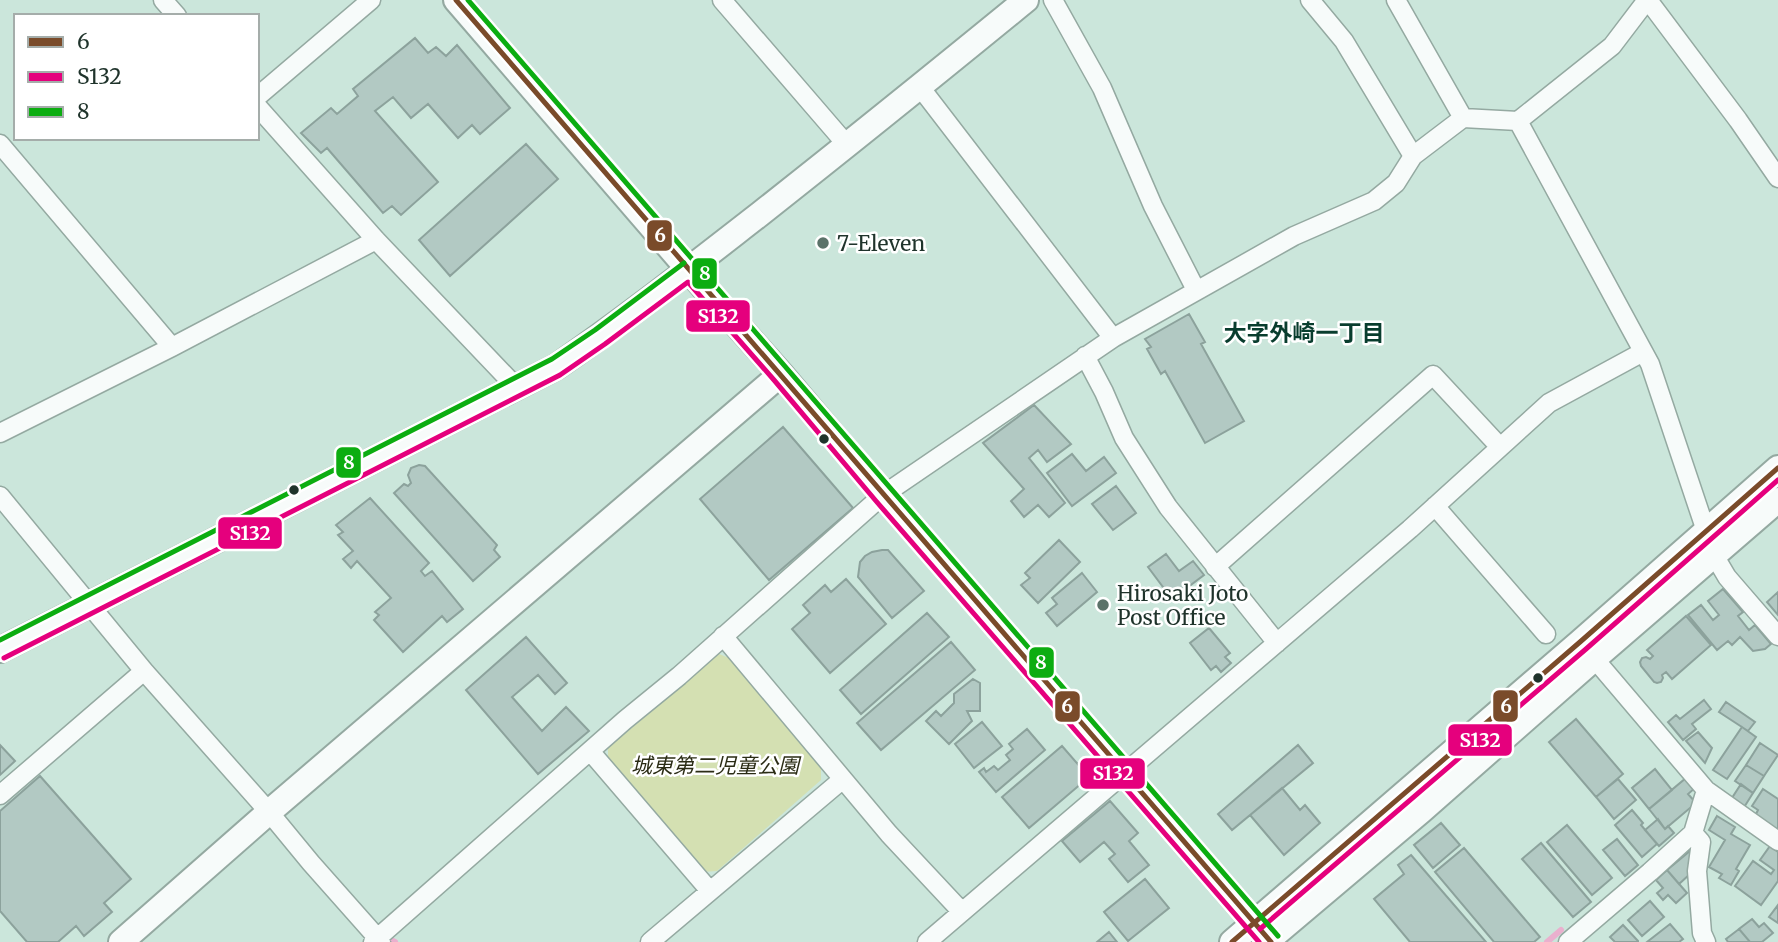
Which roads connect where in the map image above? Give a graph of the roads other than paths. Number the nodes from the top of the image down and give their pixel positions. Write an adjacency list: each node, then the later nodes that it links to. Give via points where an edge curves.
1 (163, 0): 10 (street)
2 (371, 0): 12 (street)
3 (456, 0): 21 (street)
4 (722, 0): 17 (street)
5 (1026, 0): 11 (street)
6 (1053, 0): 22 (street, via 1102,88 1153,206)
7 (1310, 0): 18 (street, via 1343,41)
8 (1396, 0): 14 (street)
9 (1647, 0): 15 (street, via 1612,46); 19 (street)
10 (175, 14)
11 (920, 86): 17 (street); 23 (street)
12 (259, 95)
13 (259, 108): 20 (street)
14 (1463, 118): 15 (street); 18 (street)
15 (1518, 121): 25 (street)
16 (0, 144): 24 (street)
17 (847, 145): 21 (street)
18 (1413, 156): 22 (street, via 1396,183 1374,201 1294,236)
19 (1778, 178)
20 (376, 240): 24 (street); 28 (street)
21 (689, 270): 27 (street); 28 (street, via 556,367)
22 (1196, 290): 23 (street)
23 (1112, 338): 26 (street)
24 (172, 347): 29 (street)
25 (1643, 352): 30 (street, via 1549,403); 36 (street)
26 (1085, 356): 32 (street); 38 (street, via 1124,438 1168,507)
27 (781, 373): 32 (street); 52 (street)
28 (516, 387): 39 (street)
29 (0, 433)
30 (1500, 447): 35 (street); 38 (street, via 1433,375)
31 (1778, 468): 36 (street)
32 (883, 495): 41 (street); 48 (street)
33 (0, 496): 39 (street)
34 (1778, 500): 37 (street)
35 (1435, 506): 40 (street); 43 (street)
36 (1706, 530): 37 (street); 45 (street)
37 (1714, 555): 42 (street); 45 (street)
38 (1215, 567): 43 (street)
39 (91, 604): 44 (street); 46 (street)
40 (1546, 634)
41 (723, 636): 47 (street); 49 (street)
42 (1778, 636)
43 (1278, 642): 48 (street)
44 (0, 650)
45 (1587, 650): 50 (street); 57 (street)
46 (144, 671): 51 (street); 52 (street)
47 (590, 751): 55 (street); 58 (street)
48 (1125, 774): 56 (street); 57 (street)
49 (843, 779): 55 (street); 56 (street)
50 (1706, 790): 53 (street); 54 (street)
51 (0, 795)
52 (269, 812): 58 (street); 59 (street)
53 (1693, 833): 63 (street); 64 (street, via 1701,842 1698,871)
54 (1778, 841)
55 (710, 891): 60 (street)
56 (962, 912): 61 (street)
57 (1265, 936): 62 (street)
58 (378, 941)
59 (121, 942)
60 (650, 942)
61 (928, 942)
62 (1232, 942)
63 (1568, 942)
64 (1706, 942)

